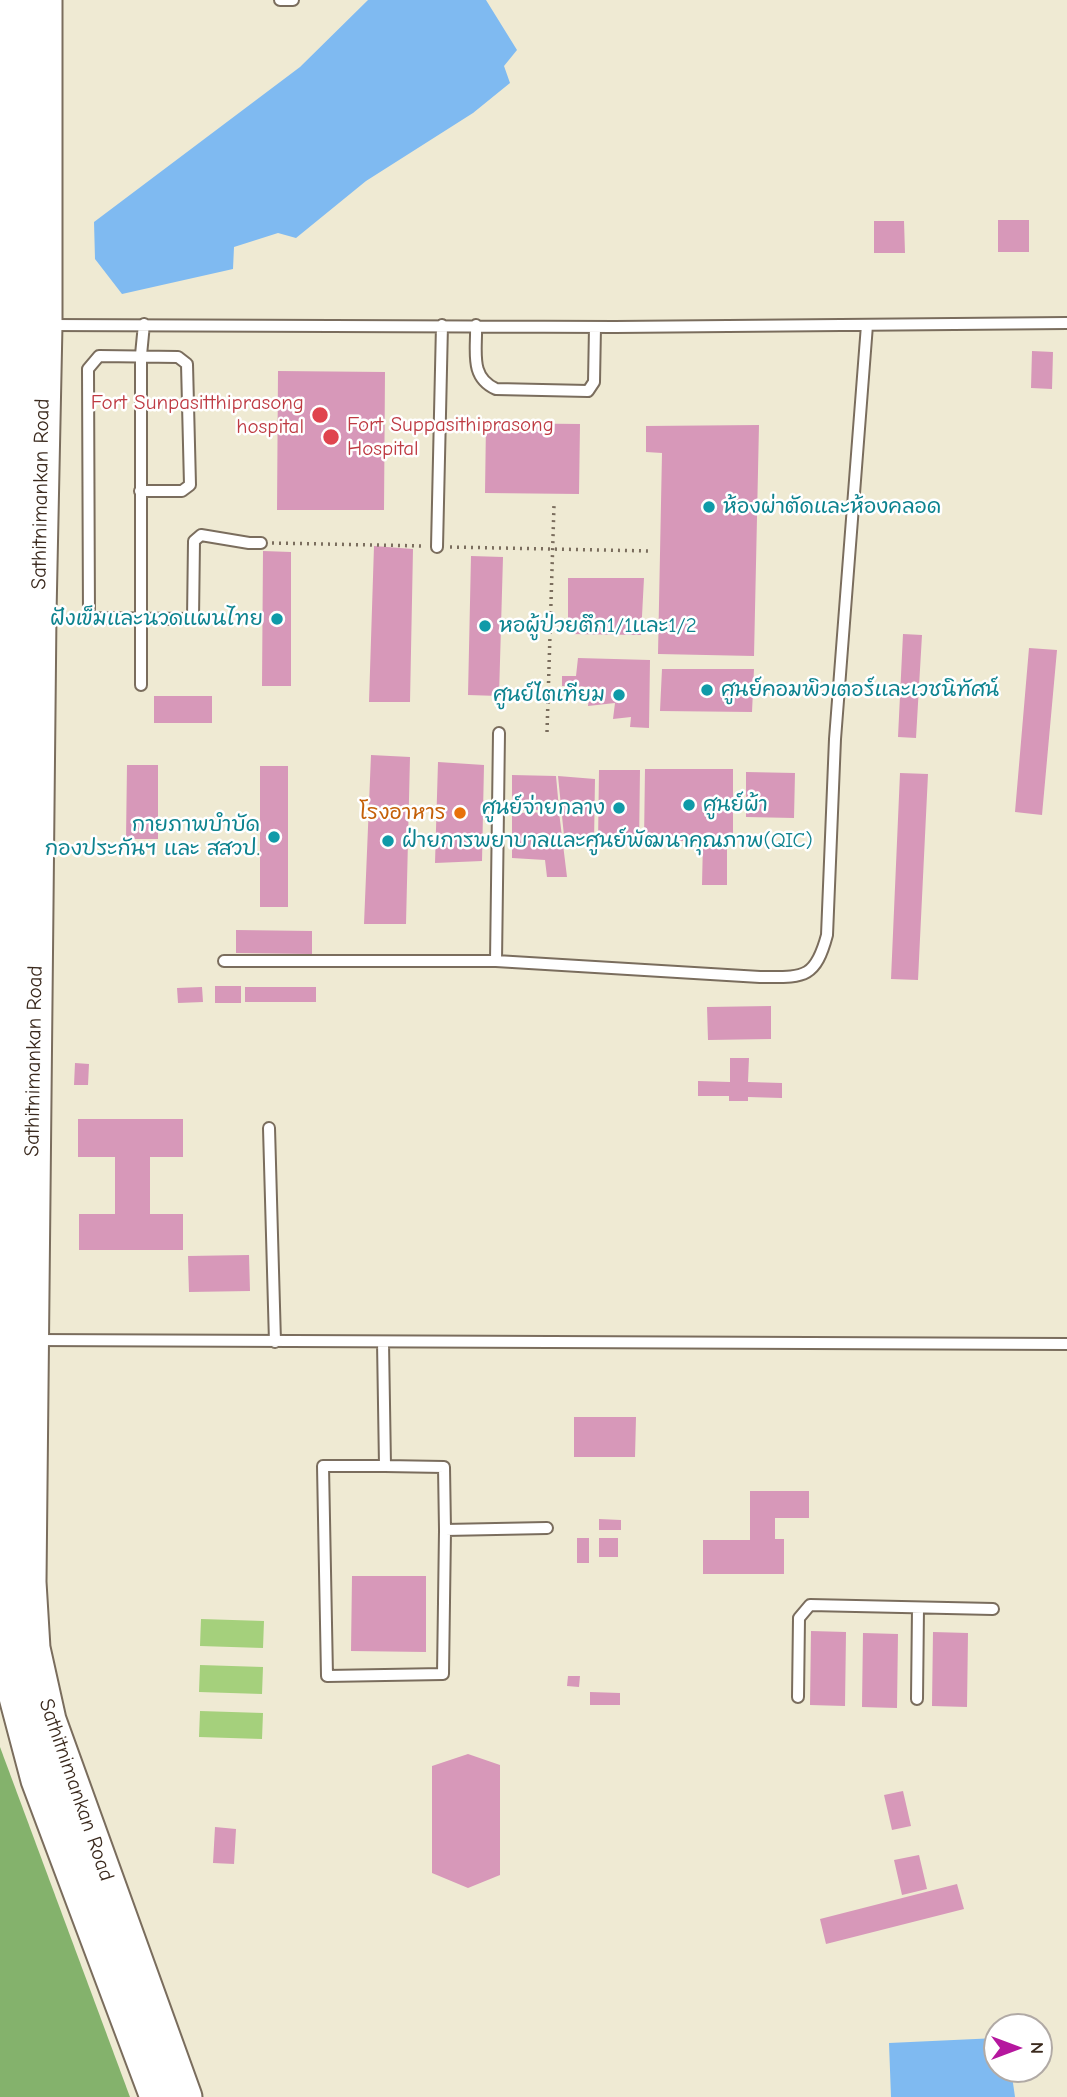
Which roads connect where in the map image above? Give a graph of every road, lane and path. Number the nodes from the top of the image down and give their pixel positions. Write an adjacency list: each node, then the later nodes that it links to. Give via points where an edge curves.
1 (13, 0): 7 (main road, Sathitnimankan Road)
2 (45, 0): 7 (main road, Sathitnimankan Road)
3 (280, 0): 4 (lane)
4 (293, 0)
5 (1067, 323): 10 (lane)
6 (144, 324): 7 (lane); 8 (lane); 12 (lane)
7 (30, 325): 26 (main road, Sathitnimankan Road, via 39,614)
8 (442, 325): 9 (lane); 16 (lane)
9 (476, 325): 11 (lane); 11 (lane, via 477,373 484,384 588,391 594,382)
10 (867, 325): 11 (lane); 24 (lane, via 835,739 827,935 821,959 811,971 791,977)
11 (595, 327)
12 (141, 355): 13 (lane); 13 (lane, via 178,357 187,364 190,485 182,491); 19 (lane, via 99,356 88,369 89,618)
13 (140, 491): 19 (lane)
14 (554, 505): 17 (path)
15 (261, 543): 16 (path); 19 (lane, via 201,535 194,541 193,619)
16 (437, 547): 17 (path)
17 (553, 549): 18 (path); 21 (path)
18 (651, 551)
19 (140, 618): 20 (lane)
20 (141, 685)
21 (547, 732)
22 (499, 733): 24 (lane)
23 (224, 961): 24 (lane)
24 (496, 961)
25 (269, 1128): 27 (lane)
26 (15, 1340): 27 (lane); 37 (main road, Sathitnimankan Road, via 1,1581 5,1639 38,1780); 38 (main road, Sathitnimankan Road, via 33,1648 49,1720)
27 (275, 1342): 28 (lane)
28 (383, 1342): 29 (lane); 30 (lane)
29 (1067, 1344)
30 (385, 1466): 32 (lane, via 444,1467); 32 (lane, via 323,1466 327,1676 443,1674)
31 (547, 1528): 32 (lane)
32 (444, 1530)
33 (918, 1608): 34 (lane); 35 (lane, via 810,1605 799,1618); 36 (lane)
34 (993, 1609)
35 (798, 1697)
36 (917, 1699)
37 (157, 2097)
38 (185, 2097)

